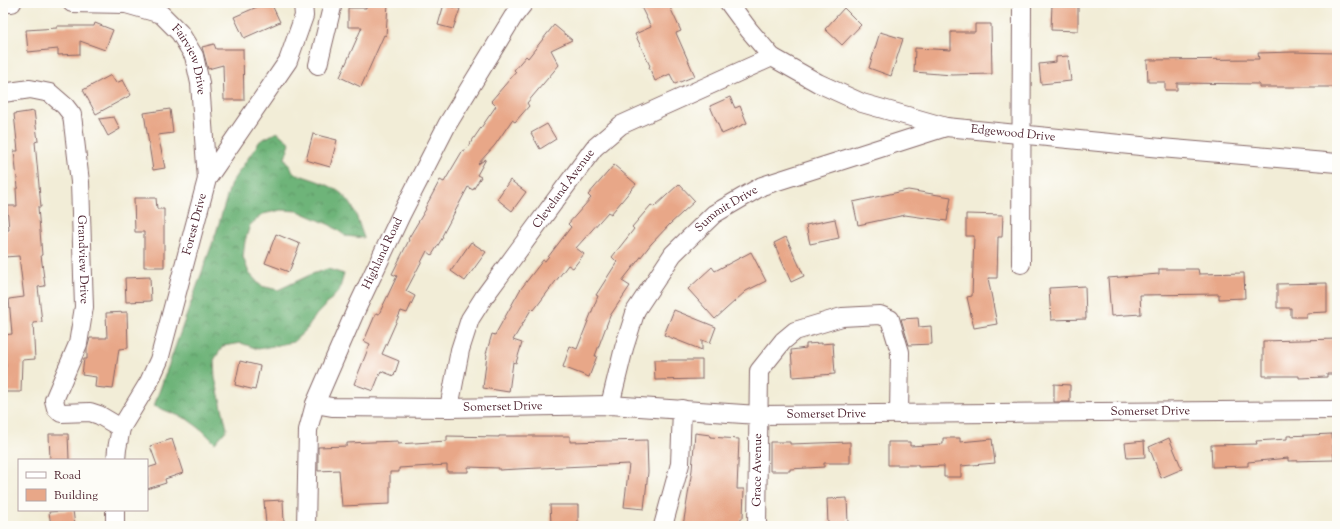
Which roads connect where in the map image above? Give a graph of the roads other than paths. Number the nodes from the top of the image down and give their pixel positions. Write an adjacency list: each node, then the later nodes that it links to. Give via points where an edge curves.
1 (3, 3): 2 (street)
2 (12, 3)
3 (72, 3): 15 (street, Fairview Drive, via 126,4 161,14 180,33 194,56 200,83)
4 (303, 3): 15 (street, Forest Drive, via 304,16 288,61)
5 (333, 3): 10 (street)
6 (524, 3): 17 (street, Highland Road, via 447,125 401,214)
7 (729, 3): 9 (street, Edgewood Drive)
8 (1022, 3): 13 (street)
9 (772, 57): 12 (street, Edgewood Drive, via 818,83 862,103); 19 (street, Cleveland Avenue, via 621,126 594,148 470,319 460,350)
10 (318, 65)
11 (3, 93): 24 (street, Grandview Drive, via 30,89 50,93 72,115 80,182 84,307 78,344 54,400 56,408 61,413 90,412)
12 (946, 127): 13 (street, Edgewood Drive); 18 (street, Summit Drive, via 762,186 714,214 673,254 636,310)
13 (1022, 134): 14 (street, Edgewood Drive); 16 (street)
14 (1337, 163)
15 (207, 179): 24 (street, Forest Drive, via 159,360 149,382)
16 (1021, 264)
17 (316, 404): 19 (street, Somerset Drive, via 332,407); 28 (street, Highland Road, via 308,430)
18 (610, 405): 19 (street, Somerset Drive); 20 (street, Somerset Drive)
19 (449, 408)
20 (682, 409): 23 (street, Somerset Drive); 29 (street, via 680,464)
21 (1337, 410): 22 (street, Somerset Drive)
22 (899, 414): 23 (street, Somerset Drive); 23 (street, Grace Avenue, via 900,352 890,319 880,315 842,317 795,331 783,341 759,371)
23 (758, 415): 30 (street, Grace Avenue)
24 (121, 428): 25 (street, Forest Drive)
25 (116, 459)
26 (115, 511): 27 (street)
27 (115, 526)
28 (306, 526)
29 (663, 526)
30 (757, 526)

